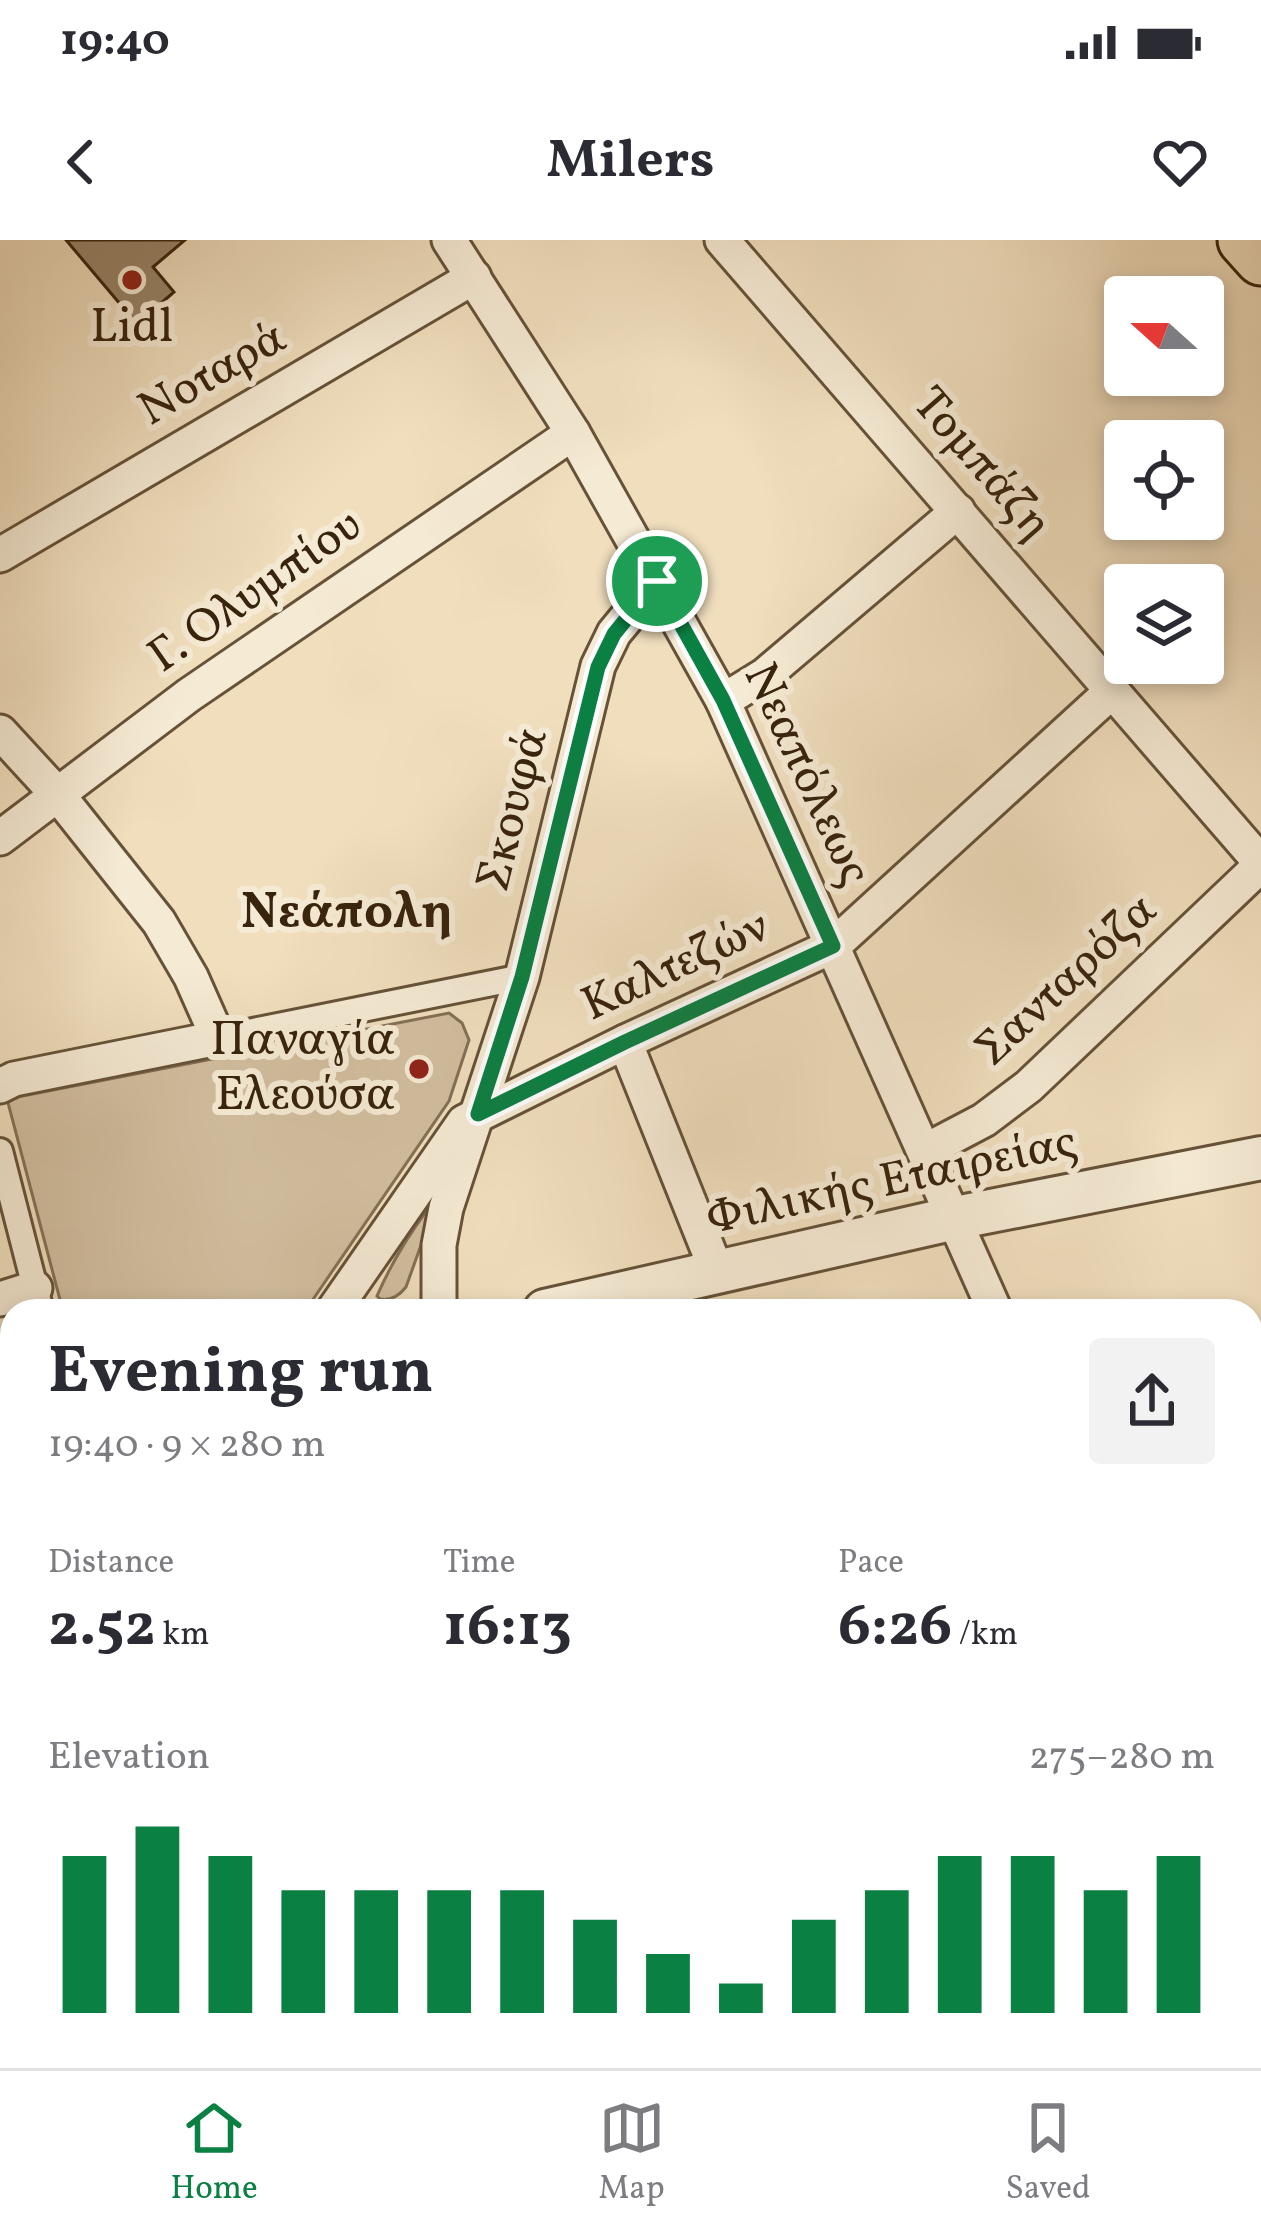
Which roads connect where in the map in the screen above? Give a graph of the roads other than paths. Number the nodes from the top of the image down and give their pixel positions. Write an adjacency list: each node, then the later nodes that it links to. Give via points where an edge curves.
1 (722, 240): 7 (street, Τομπάζη)
2 (1244, 240): 4 (main road)
3 (456, 242): 5 (street, Νεαπόλεως)
4 (1261, 259)
5 (474, 277): 6 (street, Νεαπόλεως); 8 (street, Νοταρά)
6 (573, 433): 9 (street, Νεαπόλεως); 13 (street, Γ. Ολυμπίου)
7 (958, 511): 10 (street, Τομπάζη); 11 (street, via 765,675)
8 (0, 555)
9 (657, 581): 11 (street, Νεαπόλεως); 17 (street, Σκουφά, via 598,667)
10 (1112, 691): 15 (street, Τομπάζη); 16 (street, Καλτεζών)
11 (723, 700): 16 (street, Νεαπόλεως)
12 (0, 732): 13 (street)
13 (58, 795): 14 (street, Γ. Ολυμπίου); 18 (street, via 175,946)
14 (0, 838)
15 (1261, 864): 22 (street, Σανταρόζα, via 1029,1086)
16 (833, 946): 19 (street, Καλτεζών); 22 (street, Νεαπόλεως)
17 (522, 977): 18 (street); 21 (street, Σκουφά)
18 (218, 1037): 20 (street)
19 (625, 1042): 21 (street, Καλτεζών); 26 (street)
20 (0, 1086)
21 (478, 1114): 28 (street, Σκουφά, via 448,1143); 29 (street, via 442,1222)
22 (925, 1150): 25 (street, Νεαπόλεως)
23 (0, 1151): 27 (street)
24 (1258, 1167): 25 (street, Φιλικής Εταιρείας)
25 (955, 1218): 26 (street, Φιλικής Εταιρείας); 31 (street, Νεαπόλεως)
26 (716, 1272): 30 (street, Φιλικής Εταιρείας)
27 (38, 1299)
28 (340, 1299)
29 (439, 1299)
30 (627, 1299)
31 (989, 1299)

